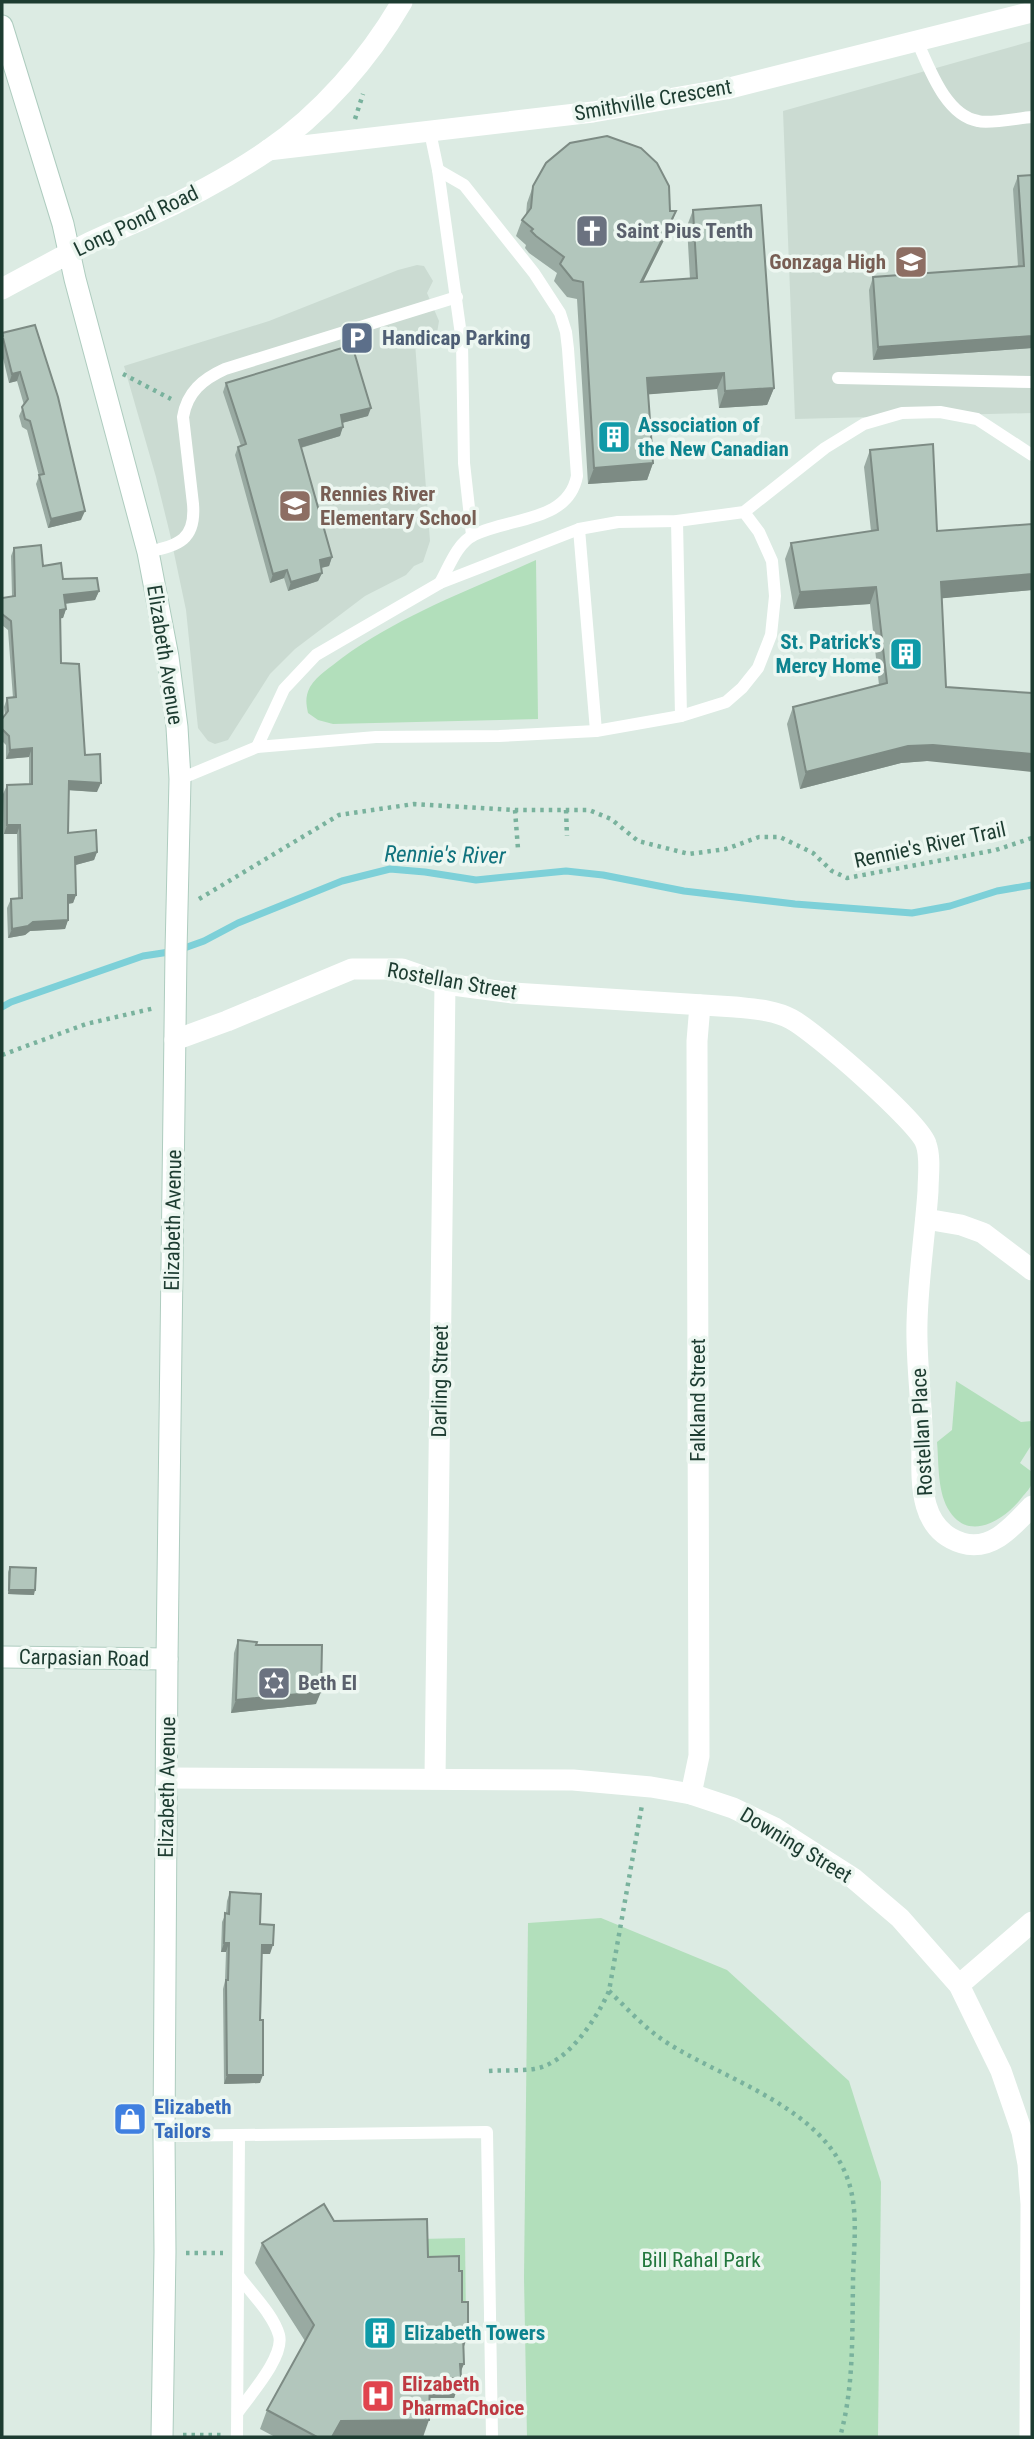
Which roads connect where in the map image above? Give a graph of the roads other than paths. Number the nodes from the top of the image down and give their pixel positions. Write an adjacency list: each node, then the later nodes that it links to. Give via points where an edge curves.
1 (402, 2): 7 (street, Long Pond Road, via 355,68)
2 (1032, 12): 4 (street, Smithville Crescent)
3 (2, 26): 9 (street, Elizabeth Avenue)
4 (917, 41): 5 (lane, via 937,86 957,111 978,121); 6 (street, Smithville Crescent, via 726,89 593,112)
5 (1032, 117)
6 (430, 132): 7 (street, Smithville Crescent); 8 (lane)
7 (268, 150): 9 (street, Long Pond Road, via 213,184)
8 (439, 170): 11 (lane); 18 (lane, via 464,185 534,273 560,313 568,349 577,476 571,493 555,509)
9 (69, 253): 10 (street, Long Pond Road); 19 (street, Elizabeth Avenue)
10 (2, 289)
11 (457, 297): 18 (lane); 19 (lane, via 205,378 194,390 183,417 192,529 170,547)
12 (838, 379): 13 (lane)
13 (1032, 382)
14 (1032, 455): 15 (lane, via 977,419 940,412 902,413 864,424 825,448)
15 (744, 512): 16 (lane); 21 (lane, via 772,561 771,635 758,668 742,688 726,702)
16 (677, 521): 17 (lane, via 618,522); 21 (lane)
17 (579, 530): 20 (lane); 22 (lane)
18 (472, 535): 20 (lane, via 457,550)
19 (148, 552): 24 (street, Elizabeth Avenue, via 168,657)
20 (440, 583): 23 (lane, via 317,655 284,689)
21 (681, 716): 22 (lane)
22 (596, 731): 23 (lane, via 376,737)
23 (257, 747): 24 (lane)
24 (180, 779): 27 (street, Elizabeth Avenue)
25 (445, 984): 26 (street, Rostellan Street); 27 (street, Rostellan Street, via 402,969 352,969); 34 (street, Darling Street)
26 (701, 1005): 28 (street, Rostellan Place, via 764,1010 789,1018 820,1039 907,1117 927,1145); 35 (street, Falkland Street, via 697,1041 699,1756)
27 (175, 1040): 32 (street, Elizabeth Avenue)
28 (926, 1219): 29 (street, via 983,1233); 30 (street, Rostellan Place, via 917,1351 924,1500 929,1518 940,1531 971,1546 1009,1531)
29 (1032, 1270)
30 (1032, 1506)
31 (2, 1657): 32 (street, Carpasian Road)
32 (167, 1659): 33 (street, Elizabeth Avenue)
33 (168, 1778): 34 (street, Downing Street); 39 (street, Elizabeth Avenue)
34 (435, 1778): 35 (street, Downing Street, via 573,1780)
35 (691, 1794): 37 (street, Downing Street, via 775,1828 853,1878 900,1918)
36 (1032, 1922): 37 (street)
37 (959, 1985): 45 (street, Downing Street, via 1001,2071 1028,2164)
38 (239, 2135): 39 (lane); 40 (lane); 44 (lane, via 487,2132)
39 (163, 2136): 42 (street, Elizabeth Avenue)
40 (238, 2275): 41 (lane); 41 (lane, via 280,2337 277,2355)
41 (237, 2412): 43 (lane)
42 (173, 2436)
43 (232, 2436)
44 (492, 2437)
45 (1030, 2437)

